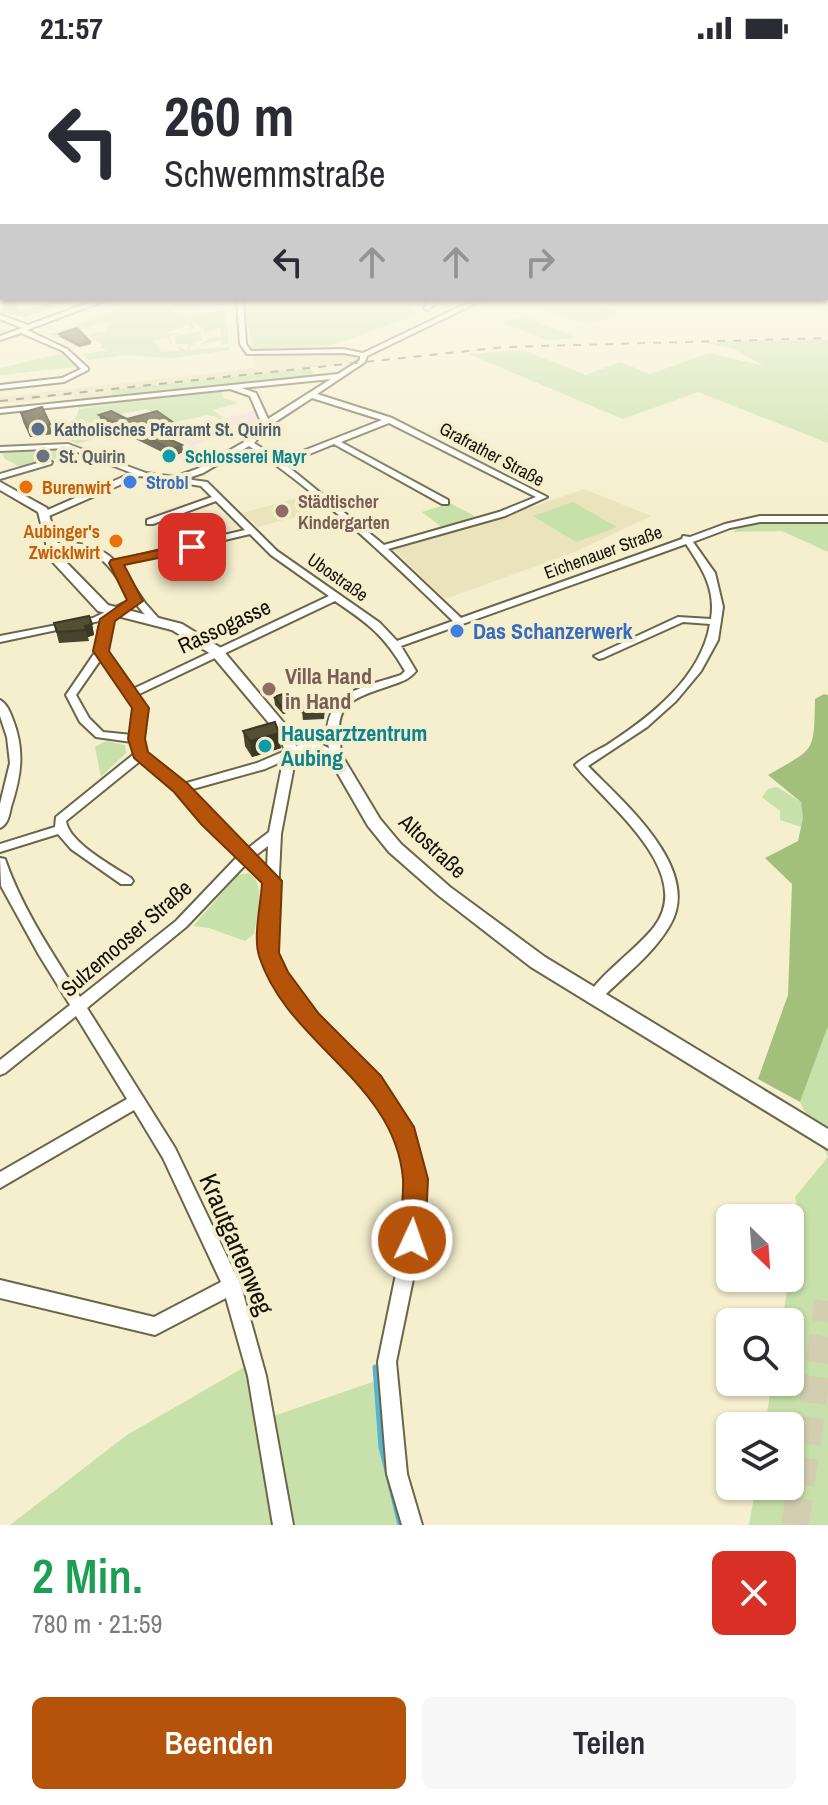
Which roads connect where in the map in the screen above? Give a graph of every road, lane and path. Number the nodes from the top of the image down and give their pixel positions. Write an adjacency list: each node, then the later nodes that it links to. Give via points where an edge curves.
1 (83, 367): 4 (street, via 66,380)
2 (354, 367): 3 (street)
3 (338, 376): 5 (street); 6 (street)
4 (0, 387)
5 (230, 387): 7 (street); 9 (street, via 253,395)
6 (314, 396): 8 (street, Grafrather Straße); 9 (street)
7 (0, 411)
8 (389, 420): 10 (street); 29 (street, Grafrather Straße, via 543,497)
9 (266, 424): 11 (street)
10 (336, 442): 14 (street); 22 (street)
11 (249, 443): 14 (street); 15 (street)
12 (0, 449): 16 (street, via 68,446)
13 (48, 462): 17 (street)
14 (279, 463): 29 (street)
15 (200, 471): 18 (street); 19 (street)
16 (138, 474): 18 (street); 23 (street)
17 (0, 477)
18 (174, 480): 19 (street)
19 (204, 484): 21 (street, Ubostraße)
20 (0, 485): 23 (main road, via 27,497)
21 (219, 497): 25 (street); 26 (street, Ubostraße)
22 (445, 502)
23 (46, 514): 28 (main road)
24 (828, 519): 27 (street, Eichenauer Straße, via 760,519)
25 (150, 522)
26 (251, 531): 30 (street); 31 (street, Ubostraße)
27 (686, 538): 35 (street, Eichenauer Straße); 36 (street, via 715,589)
28 (51, 546): 30 (street, via 86,546); 33 (main road, via 77,583)
29 (382, 548): 35 (street)
30 (116, 563): 32 (street)
31 (335, 597): 38 (street, Ubostraße); 40 (street, Rassogasse)
32 (135, 601): 33 (street); 34 (street)
33 (113, 614): 34 (main road); 37 (street); 39 (street, via 104,627)
34 (155, 620): 40 (main road)
35 (459, 621): 38 (street, Eichenauer Straße)
36 (716, 622): 41 (street, via 682,619); 60 (street, via 700,667 667,707 581,765 651,843 672,881 666,920)
37 (0, 639)
38 (395, 645): 45 (street, via 409,675 338,705)
39 (101, 651): 42 (street); 46 (street, via 75,687 73,705 100,735)
40 (216, 651): 42 (street, Rassogasse); 44 (main road)
41 (599, 656)
42 (131, 694): 46 (street, via 140,708)
43 (0, 703): 52 (street, via 18,751 18,768)
44 (284, 732): 47 (main road); 49 (street)
45 (330, 735): 47 (street); 50 (street)
46 (137, 739): 48 (street)
47 (311, 744): 49 (street); 50 (main road)
48 (140, 755): 51 (street); 53 (street, via 60,820)
49 (289, 755): 51 (street); 54 (street)
50 (336, 757): 60 (main road, Altostraße, via 353,793 402,854 500,934)
51 (181, 788): 56 (street)
52 (0, 824)
53 (61, 829): 55 (street); 58 (street, via 75,846)
54 (275, 834): 56 (street, Sulzemooser Straße); 59 (street)
55 (0, 848)
56 (245, 857): 59 (street); 61 (street, Sulzemooser Straße, via 181,924)
57 (0, 862): 61 (street, Krautgartenweg, via 44,951)
58 (126, 881)
59 (272, 881): 69 (street, via 268,953 274,968 311,1021 373,1082 402,1127 415,1179 412,1240 387,1362 397,1474)
60 (593, 998): 64 (main road, Altostraße)
61 (81, 1007): 62 (street, Sulzemooser Straße); 63 (street, Krautgartenweg)
62 (0, 1069)
63 (135, 1102): 65 (street); 66 (street, Krautgartenweg, via 169,1153)
64 (828, 1140)
65 (0, 1181)
66 (232, 1286): 67 (street, via 155,1326); 68 (street, Krautgartenweg, via 257,1376)
67 (0, 1289)
68 (283, 1525)
69 (412, 1525)

